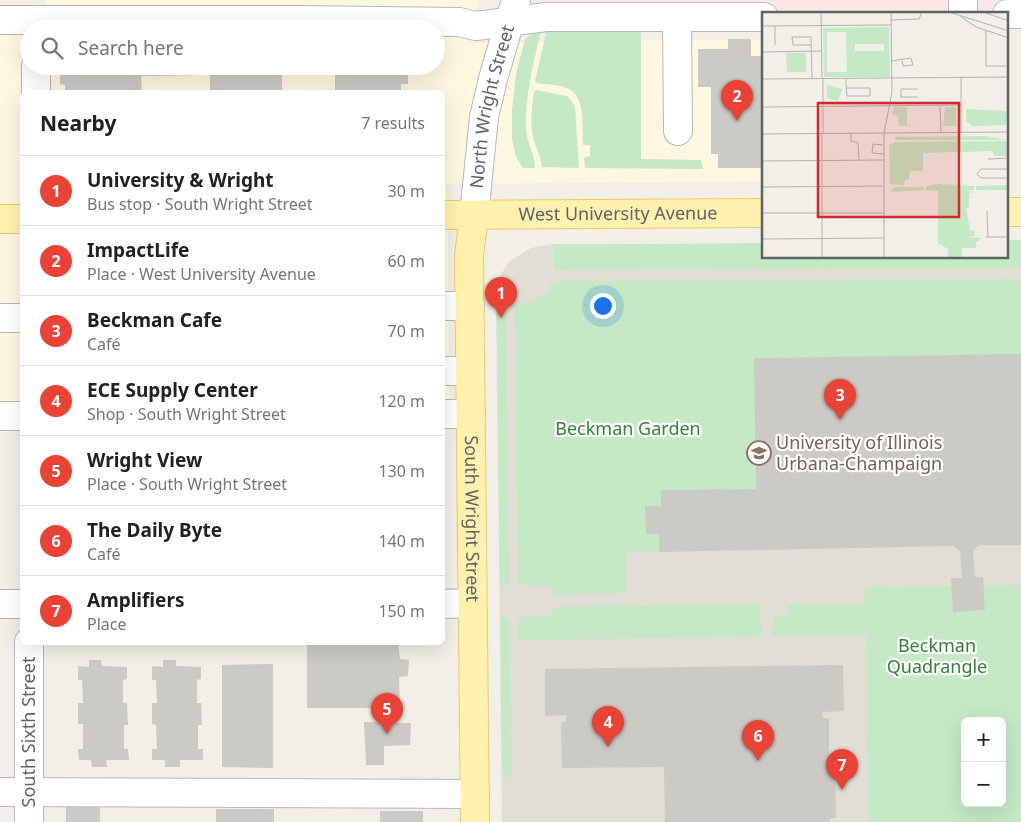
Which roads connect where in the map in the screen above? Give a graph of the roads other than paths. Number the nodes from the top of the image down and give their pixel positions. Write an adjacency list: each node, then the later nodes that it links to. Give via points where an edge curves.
1 (724, 9): 6 (street); 7 (street)
2 (513, 11): 6 (street, via 546,17); 10 (street, via 476,26); 18 (street, North Wright Street, via 484,117)
3 (1008, 14): 4 (street)
4 (1021, 14)
5 (35, 16): 8 (street); 9 (street)
6 (677, 18): 13 (street)
7 (762, 18)
8 (0, 20)
9 (298, 20)
10 (445, 22)
11 (36, 75): 12 (street)
12 (36, 90)
13 (678, 131)
14 (1008, 212): 15 (main road)
15 (1021, 212)
16 (762, 213): 18 (main road, West University Avenue)
17 (445, 215): 18 (main road, West University Avenue)
18 (474, 215): 22 (main road, South Wright Street, via 469,256)
19 (0, 219): 20 (main road)
20 (20, 219)
21 (445, 306): 22 (street)
22 (470, 306): 26 (main road, South Wright Street)
23 (0, 318): 24 (street)
24 (20, 318)
25 (445, 371): 26 (street)
26 (470, 371): 28 (main road, South Wright Street)
27 (445, 414): 28 (street)
28 (471, 414): 31 (main road, South Wright Street)
29 (0, 416): 30 (street)
30 (20, 416)
31 (472, 603): 34 (street); 38 (main road, South Wright Street)
32 (0, 604): 33 (street)
33 (20, 604)
34 (445, 604)
35 (28, 645): 37 (street, South Sixth Street)
36 (0, 792): 37 (street)
37 (28, 792): 38 (street); 39 (street, South Sixth Street)
38 (475, 794): 40 (main road, South Wright Street)
39 (29, 822)
40 (475, 822)

